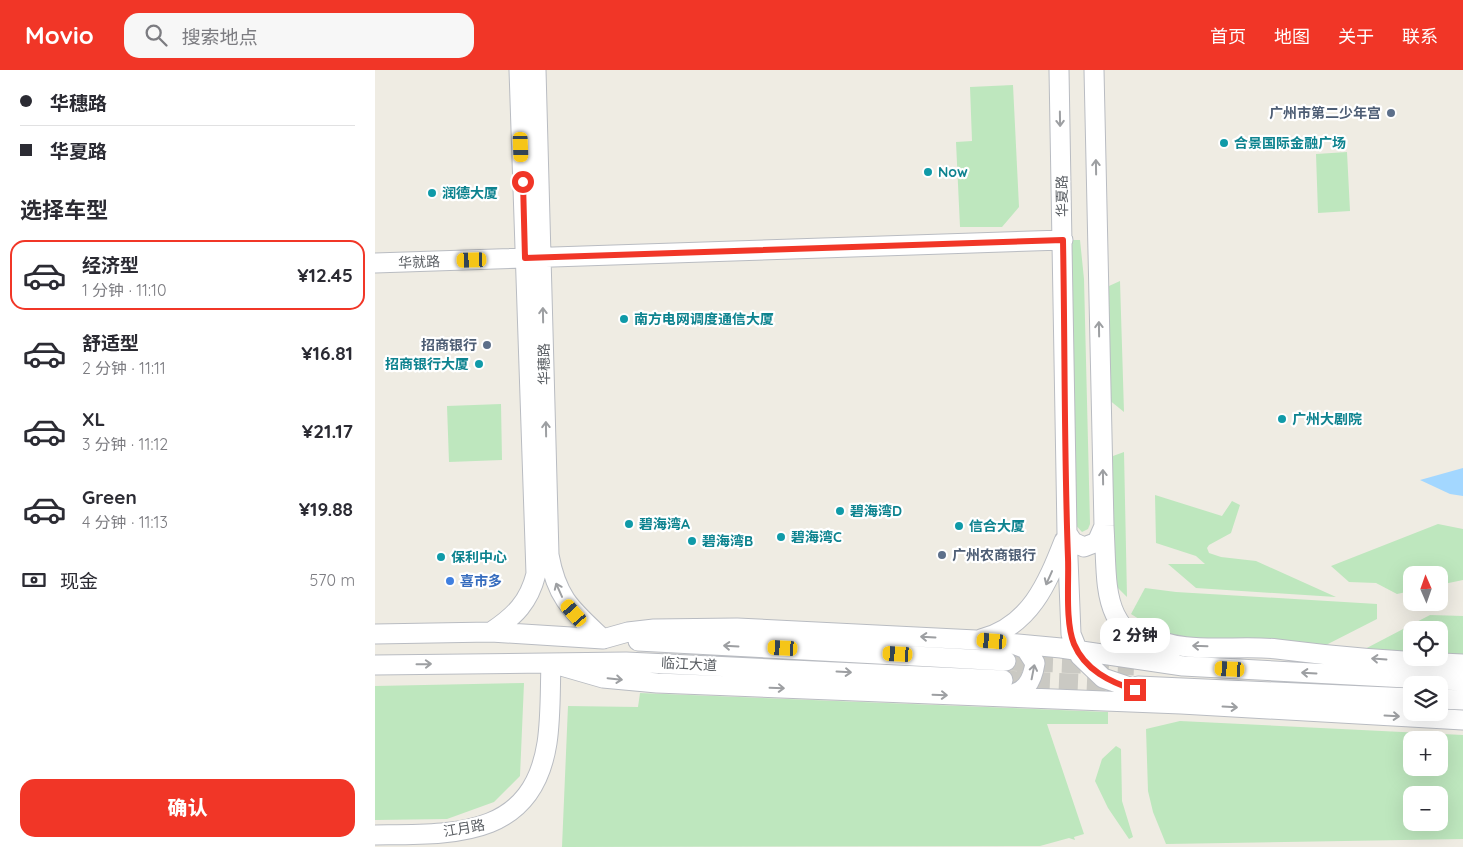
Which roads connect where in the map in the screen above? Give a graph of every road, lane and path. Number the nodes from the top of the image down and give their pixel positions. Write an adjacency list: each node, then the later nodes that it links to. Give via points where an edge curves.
1 (519, 70): 6 (main road, 华穗路)
2 (536, 70): 6 (main road, 华穗路)
3 (1059, 70): 5 (main road, 华夏路, one-way to 5)
4 (1094, 70): 8 (main road, one-way to 4)
5 (1063, 240): 6 (main road, 华就路); 9 (main road, 华夏路)
6 (533, 258): 7 (main road, 华就路); 11 (main road, 华穗路, via 536,574 532,592 524,604 508,621); 13 (main road, 华穗路, one-way to 6, via 565,603 552,572)
7 (375, 263)
8 (1104, 526): 9 (main road, via 1097,542 1084,547 1073,542); 10 (main road)
9 (1067, 532): 14 (main road, one-way to 14, via 1048,582 1032,607 995,635); 15 (main road, 华夏路, via 1071,634)
10 (1108, 582): 18 (main road, one-way to 10, via 1169,644 1140,631 1123,615 1112,598); 20 (main road, via 1113,611 1125,631 1159,655)
11 (491, 632): 12 (main road); 13 (main road, 临江大道)
12 (375, 634)
13 (603, 639): 14 (main road, one-way to 13, via 737,628 654,629); 16 (main road, 临江大道, one-way to 13)
14 (976, 640): 16 (main road)
15 (1077, 650): 16 (main road); 20 (main road); 21 (main road, 华夏路)
16 (1007, 652): 23 (main road, one-way to 16, via 1017,694 1024,689 1031,683 1035,664 1031,655 1020,646)
17 (551, 663): 19 (main road, one-way to 17); 23 (main road, one-way to 23, via 603,678 657,683); 31 (main road, 江月路, via 543,763 530,790 511,812 475,828)
18 (1463, 664)
19 (375, 665)
20 (1183, 666): 22 (main road, one-way to 20)
21 (1103, 678): 24 (main road, 华夏路); 25 (main road)
22 (1463, 681)
23 (1002, 689): 29 (main road)
24 (1149, 694): 25 (main road); 29 (main road)
25 (1181, 696): 26 (main road); 29 (main road); 30 (main road, one-way to 30)
26 (1403, 698)
27 (1448, 699): 28 (main road)
28 (1463, 700)
29 (1116, 702)
30 (1463, 720)
31 (375, 835)

